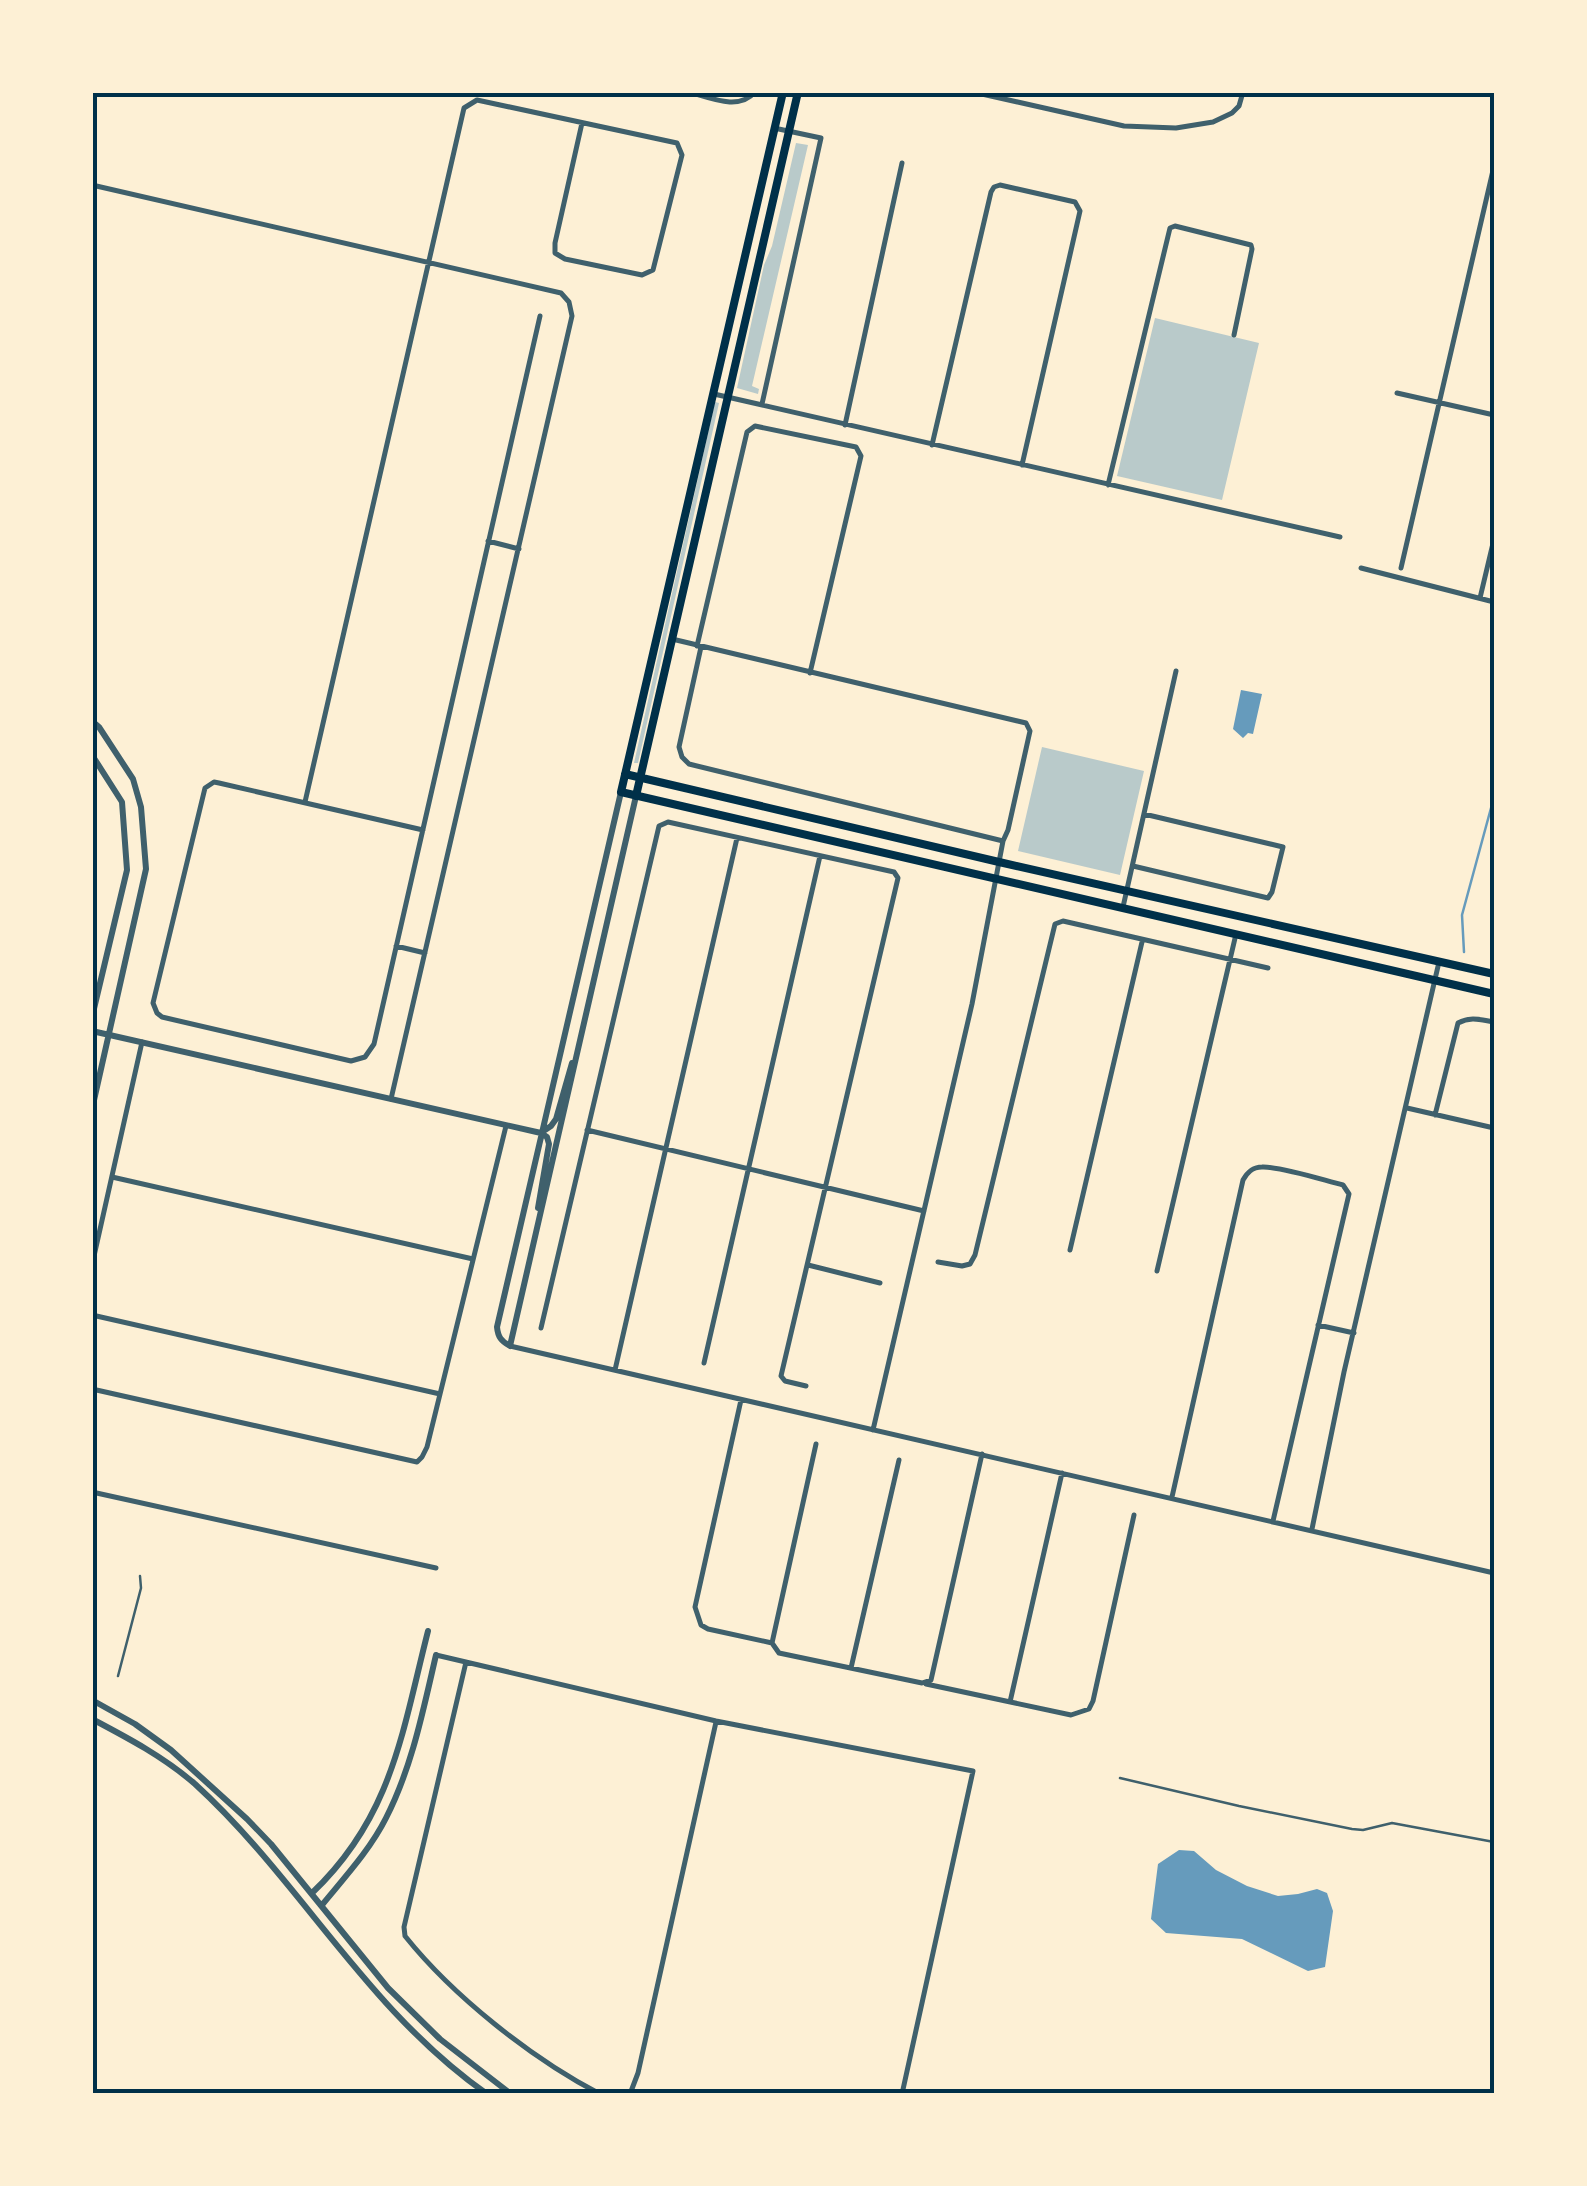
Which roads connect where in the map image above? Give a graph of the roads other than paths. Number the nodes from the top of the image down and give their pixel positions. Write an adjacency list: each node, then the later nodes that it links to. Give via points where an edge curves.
1 (689, 92): 2 (street, via 735,103)
2 (756, 92)
3 (783, 92): 8 (main road)
4 (798, 92): 9 (main road)
5 (972, 92): 6 (street, via 1124,126 1176,128 1232,113)
6 (1244, 92)
7 (582, 123): 7 (street, via 677,143 682,154 653,270 642,275 556,253); 13 (street, via 477,100 464,108)
8 (774, 128): 9 (street); 17 (main road)
9 (789, 131): 18 (main road); 20 (street, via 822,138)
10 (902, 162): 22 (street)
11 (1494, 166): 19 (street)
12 (92, 186): 13 (street)
13 (429, 263): 29 (street, via 561,294 569,302 572,316); 44 (street)
14 (540, 316): 28 (street)
15 (1234, 334): 25 (street, via 1250,244 1175,226 1167,233)
16 (1397, 393): 19 (street)
17 (711, 394): 18 (street); 40 (main road)
18 (726, 397): 20 (street); 34 (main road)
19 (1440, 402): 21 (street); 31 (street)
20 (762, 404): 22 (street)
21 (1494, 414)
22 (845, 425): 23 (street)
23 (932, 445): 24 (street); 24 (street, via 994,187 1037,192 1075,202 1080,211)
24 (1022, 465): 25 (street)
25 (1108, 485): 26 (street)
26 (1340, 537)
27 (1494, 540): 32 (street)
28 (488, 541): 29 (street); 46 (street)
29 (518, 549): 58 (street)
30 (1361, 568): 32 (street)
31 (1401, 568)
32 (1480, 598): 33 (street)
33 (1494, 602)
34 (672, 639): 35 (street); 41 (main road)
35 (699, 647): 37 (street); 37 (street, via 747,432 755,426 856,447 860,456); 48 (street, via 679,747 688,764)
36 (1176, 671): 45 (street)
37 (810, 673): 48 (street, via 1026,723 1030,732)
38 (92, 721): 69 (street, via 133,779 146,869)
39 (92, 755): 65 (street, via 122,802 128,870)
40 (625, 774): 41 (main road); 42 (main road)
41 (640, 778): 43 (main road); 50 (main road)
42 (621, 792): 43 (main road); 78 (street)
43 (636, 796): 52 (main road); 67 (street)
44 (305, 802): 46 (street); 57 (street, via 214,782 205,788 153,1004 157,1013 351,1060 365,1057 374,1044)
45 (1144, 814): 51 (street); 51 (street, via 1283,847 1268,898)
46 (422, 830): 57 (street)
47 (737, 838): 49 (street); 77 (street, via 668,822 659,826); 79 (street)
48 (1003, 841): 50 (street)
49 (820, 856): 80 (street); 82 (street, via 898,878)
50 (999, 862): 52 (street); 53 (main road)
51 (1132, 866): 53 (street)
52 (994, 879): 54 (main road); 83 (street)
53 (1127, 890): 54 (street); 60 (main road)
54 (1123, 907): 55 (main road)
55 (1236, 934): 59 (street); 63 (main road)
56 (1142, 941): 59 (street); 85 (street); 87 (street, via 1055,924 975,1255 962,1266)
57 (396, 946): 58 (street)
58 (425, 953): 71 (street)
59 (1230, 960): 61 (street); 90 (street)
60 (1439, 962): 62 (main road); 63 (street)
61 (1268, 968)
62 (1494, 974)
63 (1435, 980): 64 (main road); 73 (street)
64 (1494, 994)
65 (92, 1017)
66 (1494, 1022): 74 (street, via 1458,1023)
67 (584, 1025): 78 (street, via 556,1119); 84 (street)
68 (92, 1030): 69 (street)
69 (110, 1034): 70 (street); 72 (street)
70 (142, 1042): 71 (street); 81 (street)
71 (391, 1099): 75 (street)
72 (92, 1108)
73 (1407, 1108): 74 (street); 95 (street)
74 (1435, 1115): 76 (street)
75 (506, 1125): 78 (street); 86 (street)
76 (1494, 1128)
77 (587, 1130): 79 (street); 94 (street)
78 (541, 1133): 84 (street, via 549,1144); 96 (street, via 497,1327)
79 (666, 1148): 80 (street); 98 (street)
80 (748, 1168): 82 (street); 97 (street)
81 (112, 1176): 86 (street); 88 (street)
82 (827, 1188): 83 (street); 89 (street)
83 (924, 1211): 103 (street)
84 (534, 1244): 96 (street)
85 (1070, 1250)
86 (473, 1259): 101 (street)
87 (938, 1262)
88 (92, 1265)
89 (808, 1265): 91 (street); 99 (street, via 782,1376)
90 (1158, 1271)
91 (880, 1283)
92 (92, 1315): 101 (street)
93 (1318, 1325): 95 (street); 109 (street, via 1349,1194 1343,1185 1253,1169 1243,1180); 111 (street)
94 (541, 1328)
95 (1354, 1333): 112 (street)
96 (510, 1346): 98 (street)
97 (704, 1363)
98 (615, 1370): 102 (street)
99 (806, 1386)
100 (92, 1390): 101 (street, via 417,1462)
101 (440, 1394)
102 (741, 1400): 103 (street); 117 (street, via 695,1607 708,1629)
103 (873, 1430): 105 (street)
104 (816, 1444): 117 (street)
105 (982, 1454): 107 (street); 122 (street, via 934,1673)
106 (899, 1460): 120 (street)
107 (1062, 1473): 109 (street); 124 (street)
108 (92, 1492): 113 (street)
109 (1172, 1497): 111 (street)
110 (1134, 1516): 124 (street, via 1089,1709 1072,1715)
111 (1273, 1521): 112 (street)
112 (1312, 1530): 114 (street)
113 (436, 1568)
114 (1494, 1573)
115 (140, 1576): 121 (lane)
116 (428, 1631): 129 (street, via 380,1802 338,1869)
117 (772, 1644): 120 (street, via 779,1653)
118 (436, 1655): 119 (street); 130 (street, via 406,1772 386,1820)
119 (466, 1662): 126 (street); 133 (street, via 405,1936 454,1989)
120 (850, 1668): 122 (street)
121 (118, 1676)
122 (922, 1683): 124 (street)
123 (92, 1700): 129 (street, via 172,1750 247,1818)
124 (1010, 1702)
125 (92, 1719): 131 (street, via 194,1783 257,1848 368,1984 431,2051)
126 (716, 1721): 134 (street); 135 (street, via 973,1771)
127 (1120, 1778): 128 (lane, via 1352,1829 1392,1823)
128 (1494, 1842)
129 (312, 1894): 130 (street)
130 (322, 1906): 132 (street, via 440,2039)
131 (486, 2094)
132 (511, 2094)
133 (600, 2094)
134 (630, 2094)
135 (902, 2094)

